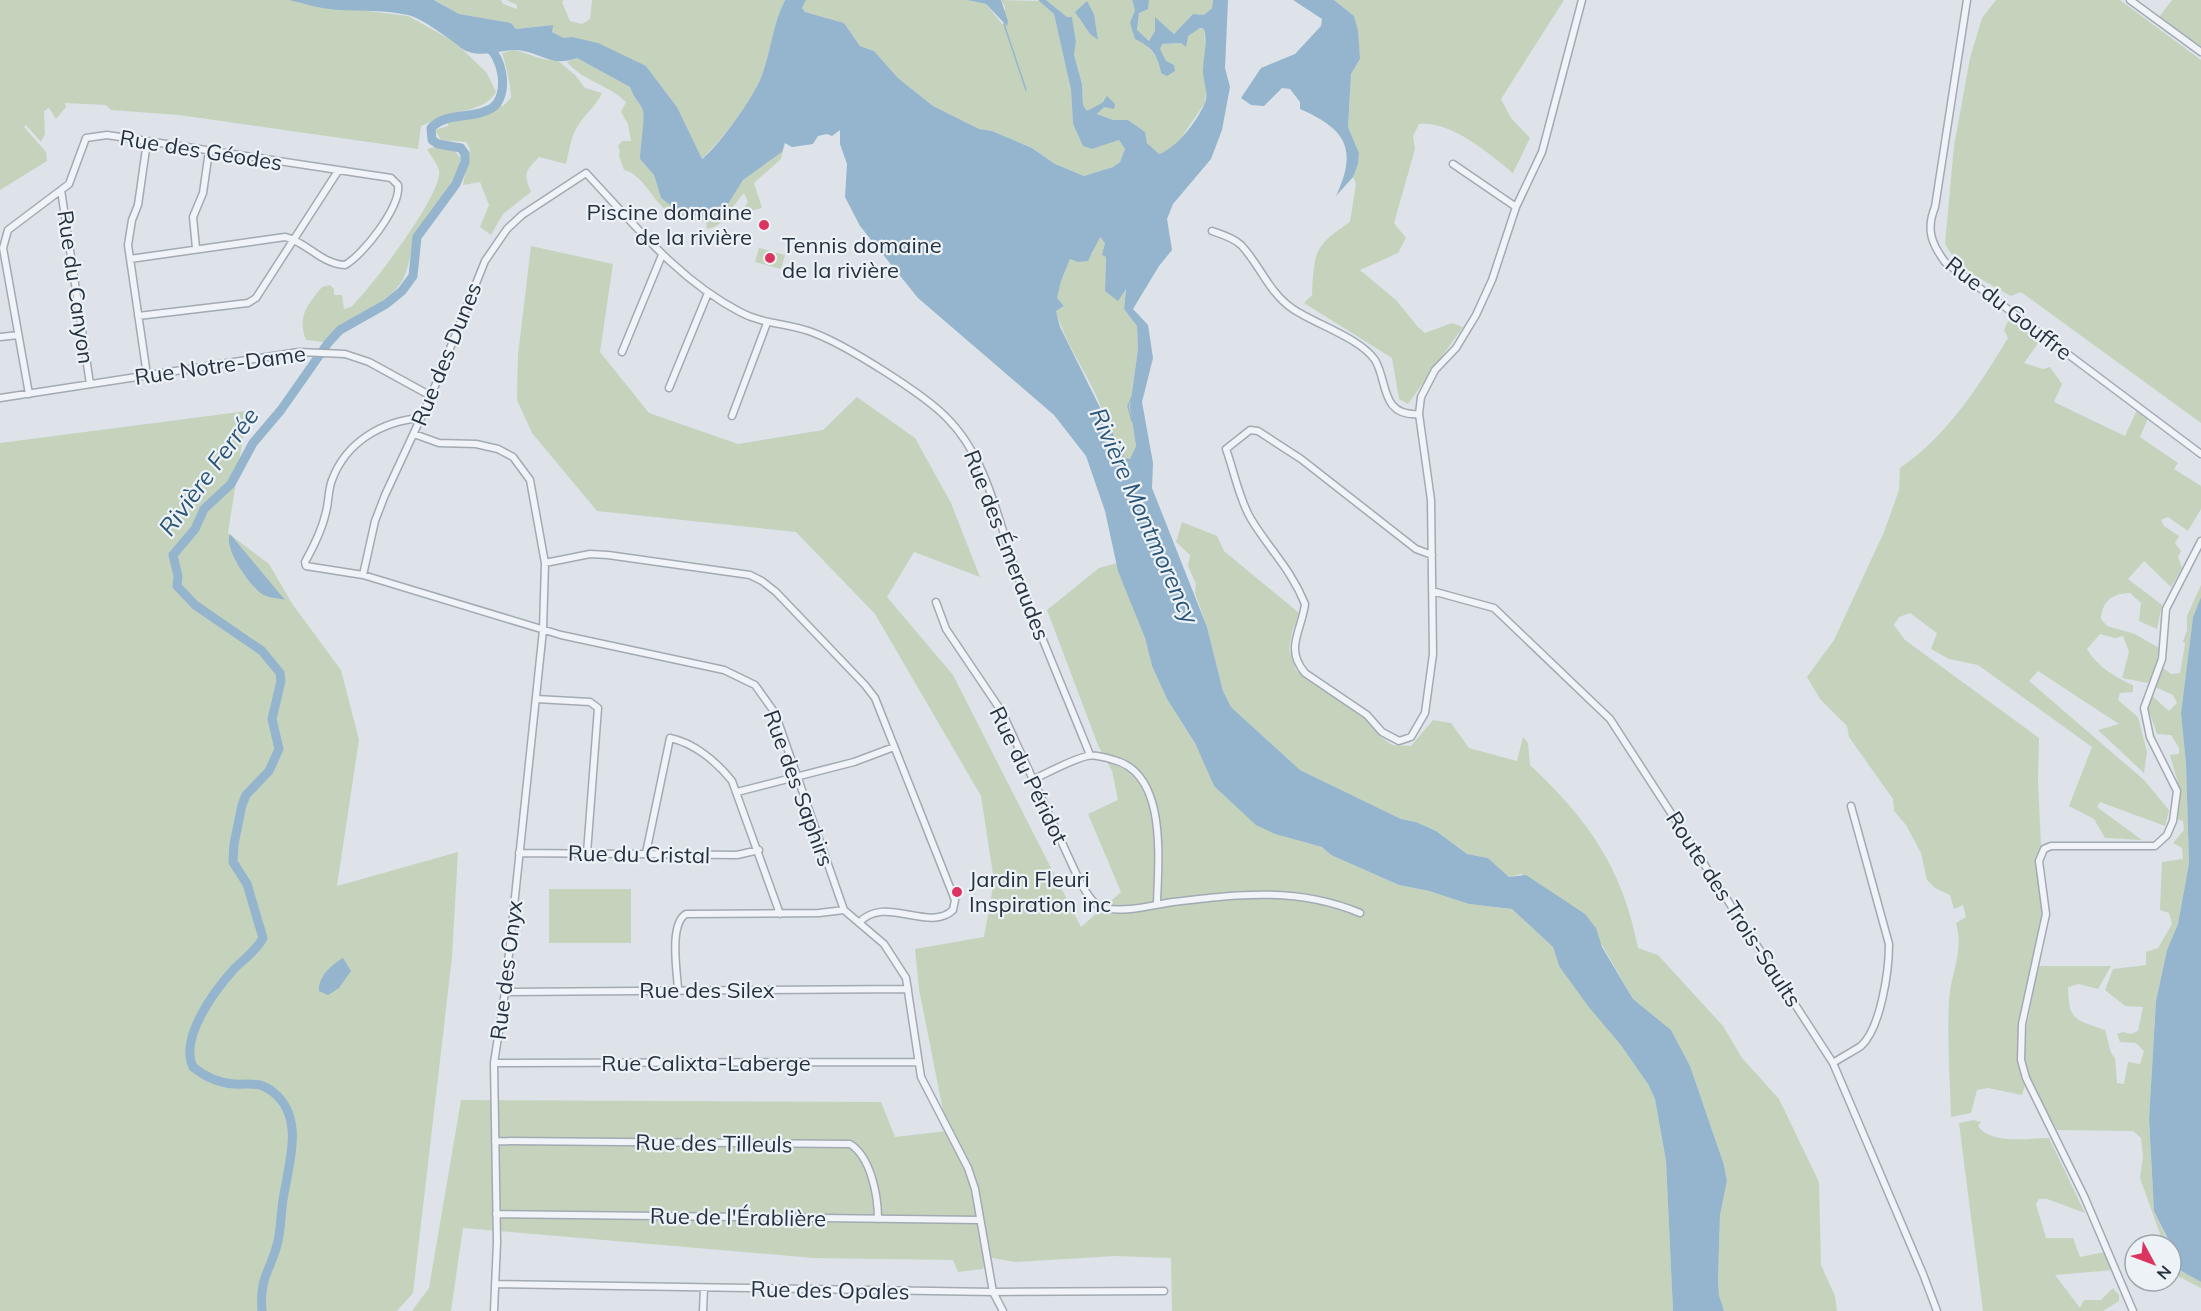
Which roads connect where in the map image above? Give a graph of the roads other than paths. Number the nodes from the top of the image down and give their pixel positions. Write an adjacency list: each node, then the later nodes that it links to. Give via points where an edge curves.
1 (1582, 0): 11 (street, via 1542,152)
2 (1967, 0): 34 (street, Rue du Gouffre, via 1930,220 1935,249 1945,262)
3 (2130, 0): 4 (street)
4 (2201, 52)
5 (147, 142): 6 (street, Rue des Géodes); 10 (street, Rue des Géodes, via 107,135 86,138 74,177); 16 (street, via 130,231)
6 (209, 151): 8 (street, Rue des Géodes); 14 (street, via 203,193 193,217)
7 (1453, 164): 11 (street)
8 (338, 171): 13 (street); 13 (street, Rue des Géodes, via 396,181 399,191 377,233 362,253 345,265 328,262)
9 (586, 173): 15 (street, Rue des Émeraudes); 28 (street, Rue des Dunes, via 522,215 496,244 473,286)
10 (62, 190): 17 (street, Rue des Géodes, via 8,230); 25 (street, Rue du Canyon)
11 (1516, 207): 30 (street, via 1476,315 1456,348 1427,382)
12 (1212, 231): 30 (street, via 1240,244 1292,309 1373,357 1386,397 1407,413)
13 (293, 239): 14 (street, via 272,237); 19 (street, via 262,292 248,303)
14 (196, 248): 16 (street)
15 (662, 255): 18 (street, Rue des Émeraudes); 23 (street)
16 (130, 260): 19 (street)
17 (3, 274): 21 (street, Rue des Géodes)
18 (708, 294): 20 (street, Rue des Émeraudes); 26 (street)
19 (138, 316): 24 (street)
20 (766, 323): 31 (street); 44 (street, Rue des Émeraudes, via 813,332 832,341 936,408 960,433 977,458 1017,573)
21 (18, 335): 22 (street); 27 (street, Rue des Géodes)
22 (0, 337)
23 (622, 352)
24 (147, 375): 25 (street, Rue Notre-Dame); 28 (street, Rue Notre-Dame, via 299,352 330,352 369,362)
25 (90, 384): 27 (street, Rue Notre-Dame)
26 (669, 388)
27 (29, 394): 29 (street, Rue Notre-Dame)
28 (431, 396): 32 (street, Rue des Dunes)
29 (0, 399)
30 (1419, 414): 36 (street, via 1428,469)
31 (732, 416)
32 (421, 418): 33 (street, Rue des Dunes); 38 (street, Rue des Saphirs, via 404,419 375,430 340,462 331,482 321,532 305,562 310,569)
33 (414, 434): 37 (street, Rue des Onyx, via 439,443 487,447 513,457 530,480); 38 (street, Rue des Dunes, via 375,521)
34 (2201, 453)
35 (2201, 541): 76 (street, via 2166,609 2162,659 2144,708 2150,737 2177,791 2173,821 2167,835 2155,846 2044,849 2039,861 2046,914 2019,1043 2026,1078 2084,1197)
36 (1432, 555): 39 (street); 39 (street, via 1416,549 1301,459 1258,431 1250,430 1226,449 1250,518 1283,562 1305,604 1294,640 1298,664 1305,673 1367,715 1382,732 1399,741 1411,737 1425,713 1434,654)
37 (545, 563): 41 (street, Rue des Onyx); 43 (street, via 590,554 608,555 735,572 762,581 875,698)
38 (363, 575): 41 (street, Rue des Saphirs)
39 (1432, 591): 63 (street, Route des Trois-Saults, via 1494,608 1610,719)
40 (936, 602): 46 (street, Rue du Péridot, via 946,629 1002,712)
41 (543, 630): 42 (street, Rue des Onyx); 45 (street, Rue des Saphirs, via 742,676 755,684 775,713)
42 (536, 699): 50 (street, Rue des Onyx); 51 (street, via 590,702 598,708)
43 (894, 747): 45 (street); 57 (street, via 955,905 944,915 870,912)
44 (1090, 755): 46 (street); 53 (street, via 1126,764 1140,774 1149,789 1155,820)
45 (797, 776): 47 (street); 54 (street, Rue des Saphirs)
46 (1032, 780): 53 (street, Rue du Péridot, via 1080,882 1094,902 1103,908)
47 (737, 792): 49 (street); 52 (street, via 724,771 688,742 670,738)
48 (1851, 807): 63 (street, via 1889,944 1889,958 1872,1031 1862,1045)
49 (759, 850): 52 (street, Rue du Cristal, via 737,855); 56 (street)
50 (519, 853): 51 (street, Rue du Cristal); 60 (street, Rue des Onyx)
51 (587, 853): 52 (street, Rue du Cristal)
52 (646, 853)
53 (1157, 904): 55 (street, Rue du Péridot, via 1304,895)
54 (844, 910): 56 (street); 57 (street, Rue des Saphirs)
55 (1360, 913)
56 (780, 914): 59 (street, via 693,913 680,917 676,929)
57 (859, 923): 58 (street, Rue des Saphirs, via 897,961)
58 (908, 988): 59 (street, Rue des Silex); 61 (street, Rue des Saphirs)
59 (678, 989): 60 (street, Rue des Silex)
60 (505, 992): 62 (street, Rue des Onyx)
61 (917, 1062): 62 (street, Rue Calixta-Laberge); 67 (street, Rue des Saphirs, via 968,1168)
62 (494, 1063): 64 (street, Rue des Onyx)
63 (1833, 1063): 75 (street, Route des Trois-Saults)
64 (495, 1141): 65 (street, Rue des Onyx); 66 (street, Rue des Tilleuls, via 850,1144 858,1149 869,1173 878,1199)
65 (496, 1214): 66 (street, Rue de l'Érablière); 68 (street, Rue des Onyx)
66 (878, 1219): 67 (street, Rue de l'Érablière)
67 (980, 1220): 71 (street, Rue des Saphirs)
68 (495, 1284): 69 (street, Rue des Opales); 72 (street, Rue des Onyx)
69 (704, 1288): 71 (street, Rue des Opales); 73 (street)
70 (1164, 1291): 71 (street, Rue des Opales)
71 (993, 1292): 74 (street, Rue des Saphirs)
72 (494, 1311)
73 (703, 1311)
74 (1003, 1311)
75 (1937, 1311)
76 (2133, 1311)

